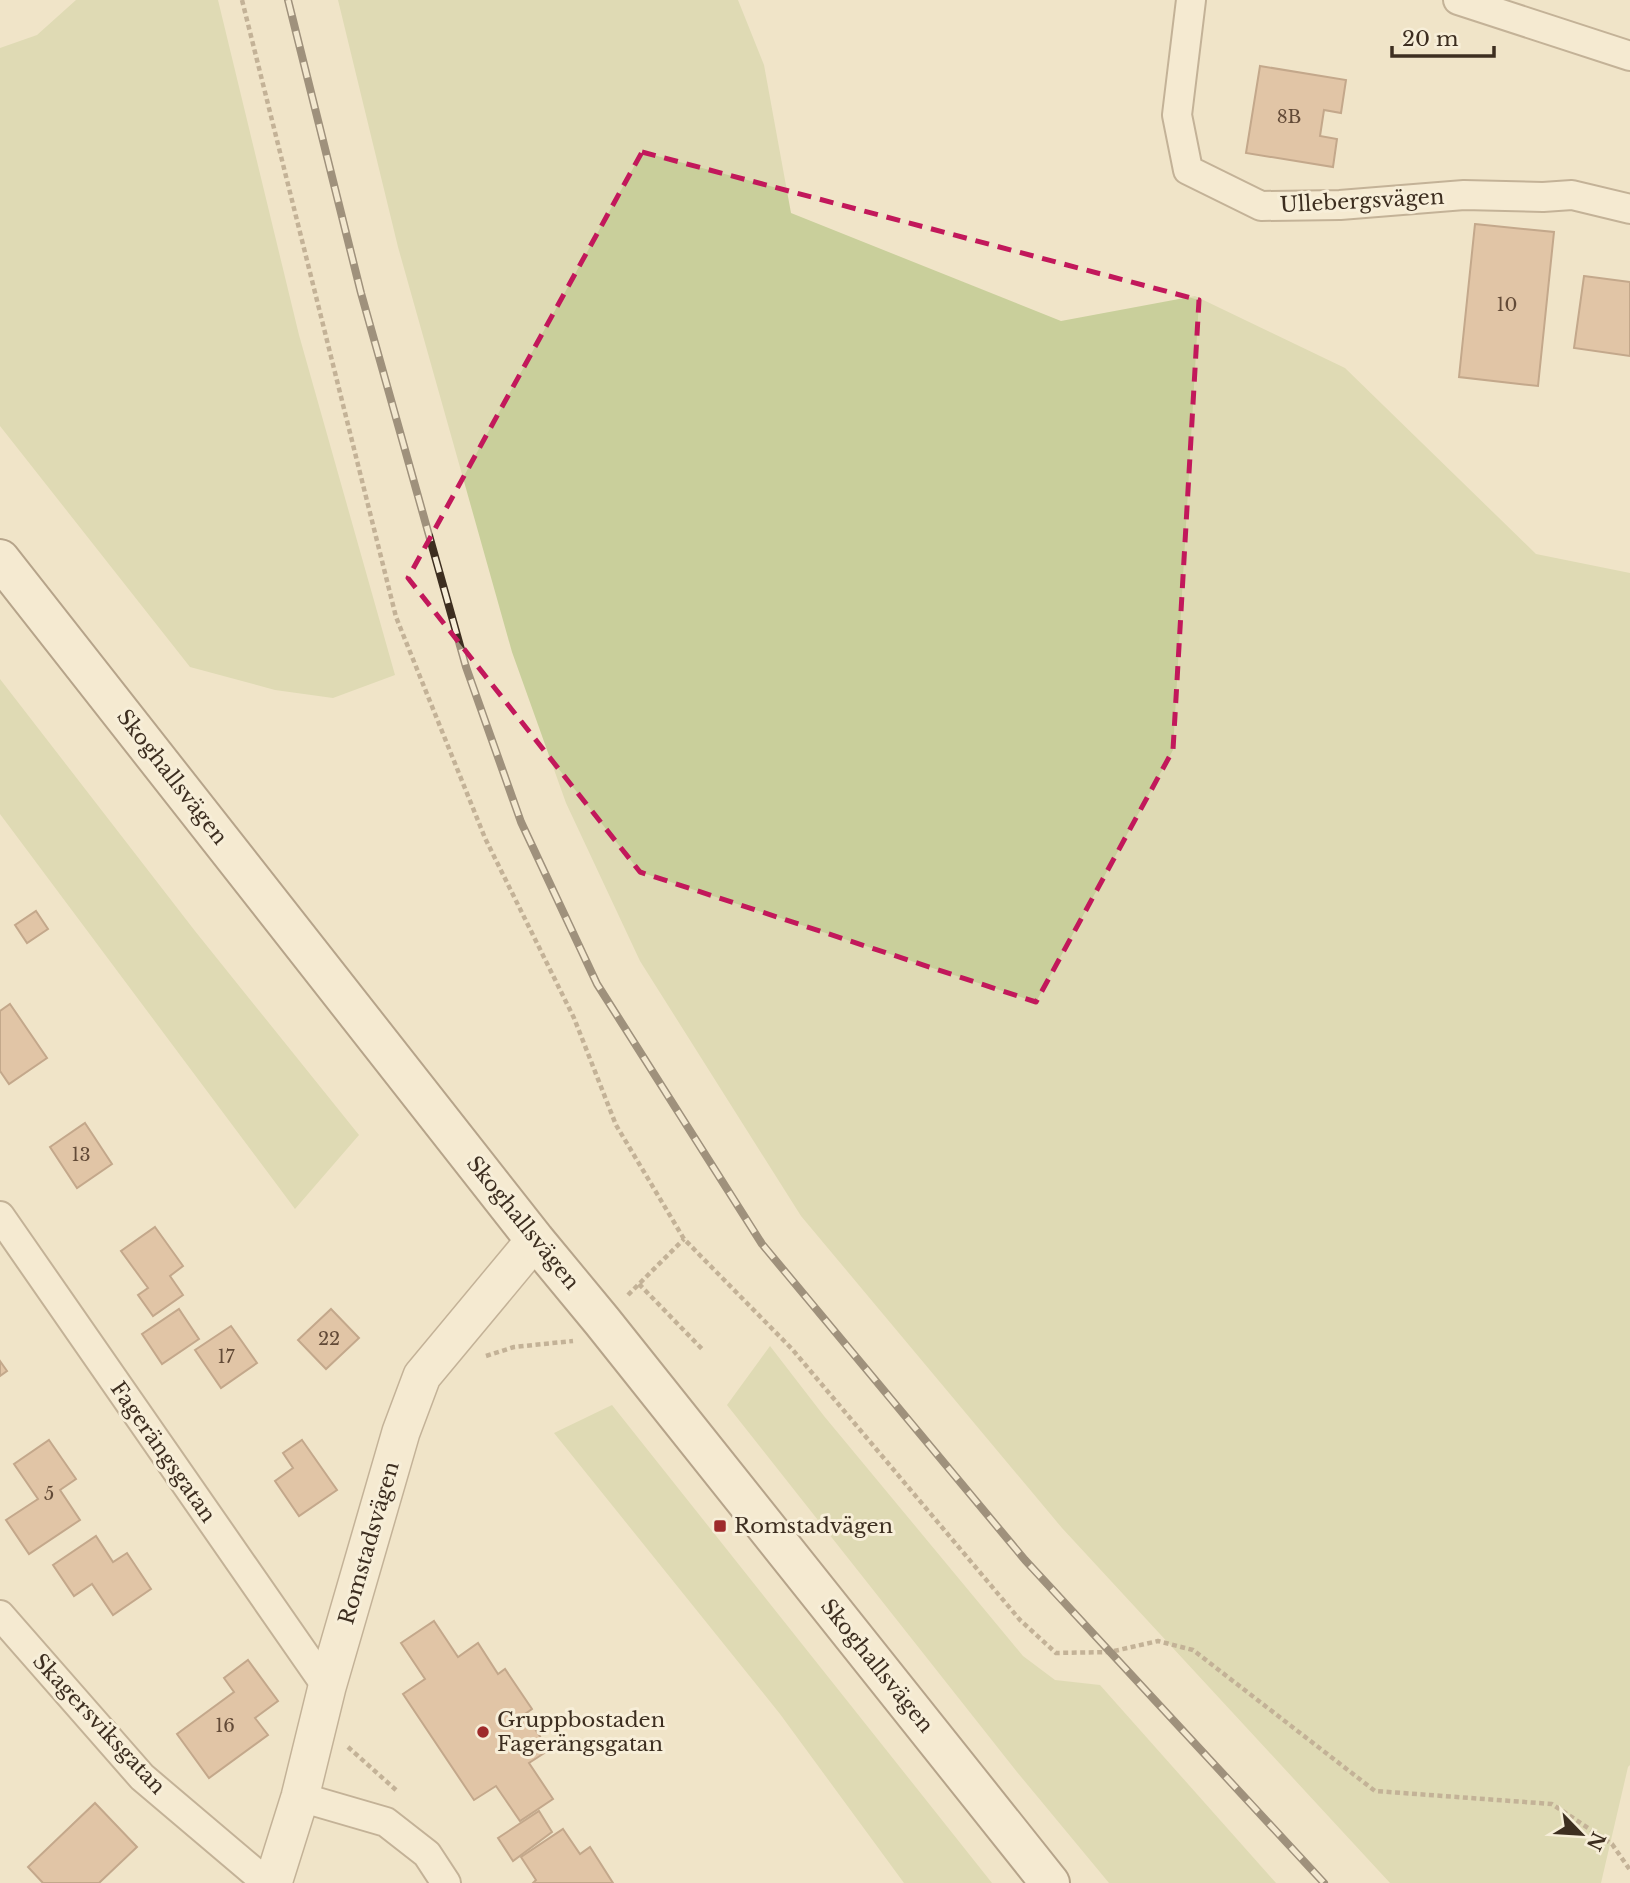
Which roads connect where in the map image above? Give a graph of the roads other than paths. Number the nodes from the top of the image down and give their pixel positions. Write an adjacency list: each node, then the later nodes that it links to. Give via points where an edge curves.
1 (1191, 0): 4 (street, Ullebergsvägen, via 1177,115 1188,170 1261,206 1464,195 1572,195)
2 (1458, 0): 3 (street)
3 (1630, 56)
4 (1630, 209)
5 (0, 559): 7 (main road, Skoghallsvägen)
6 (0, 1216): 9 (street, Fagerängsgatan)
7 (535, 1240): 9 (street, Romstadsvägen, via 422,1376 401,1432); 14 (main road, Skoghallsvägen)
8 (0, 1615): 11 (street, Skagersviksgatan, via 142,1777)
9 (327, 1687): 10 (street, Romstadsvägen)
10 (300, 1797): 12 (street, Romstadsvägen); 13 (street, via 386,1822 427,1854)
11 (267, 1883)
12 (273, 1883)
13 (446, 1883)
14 (1050, 1883)

